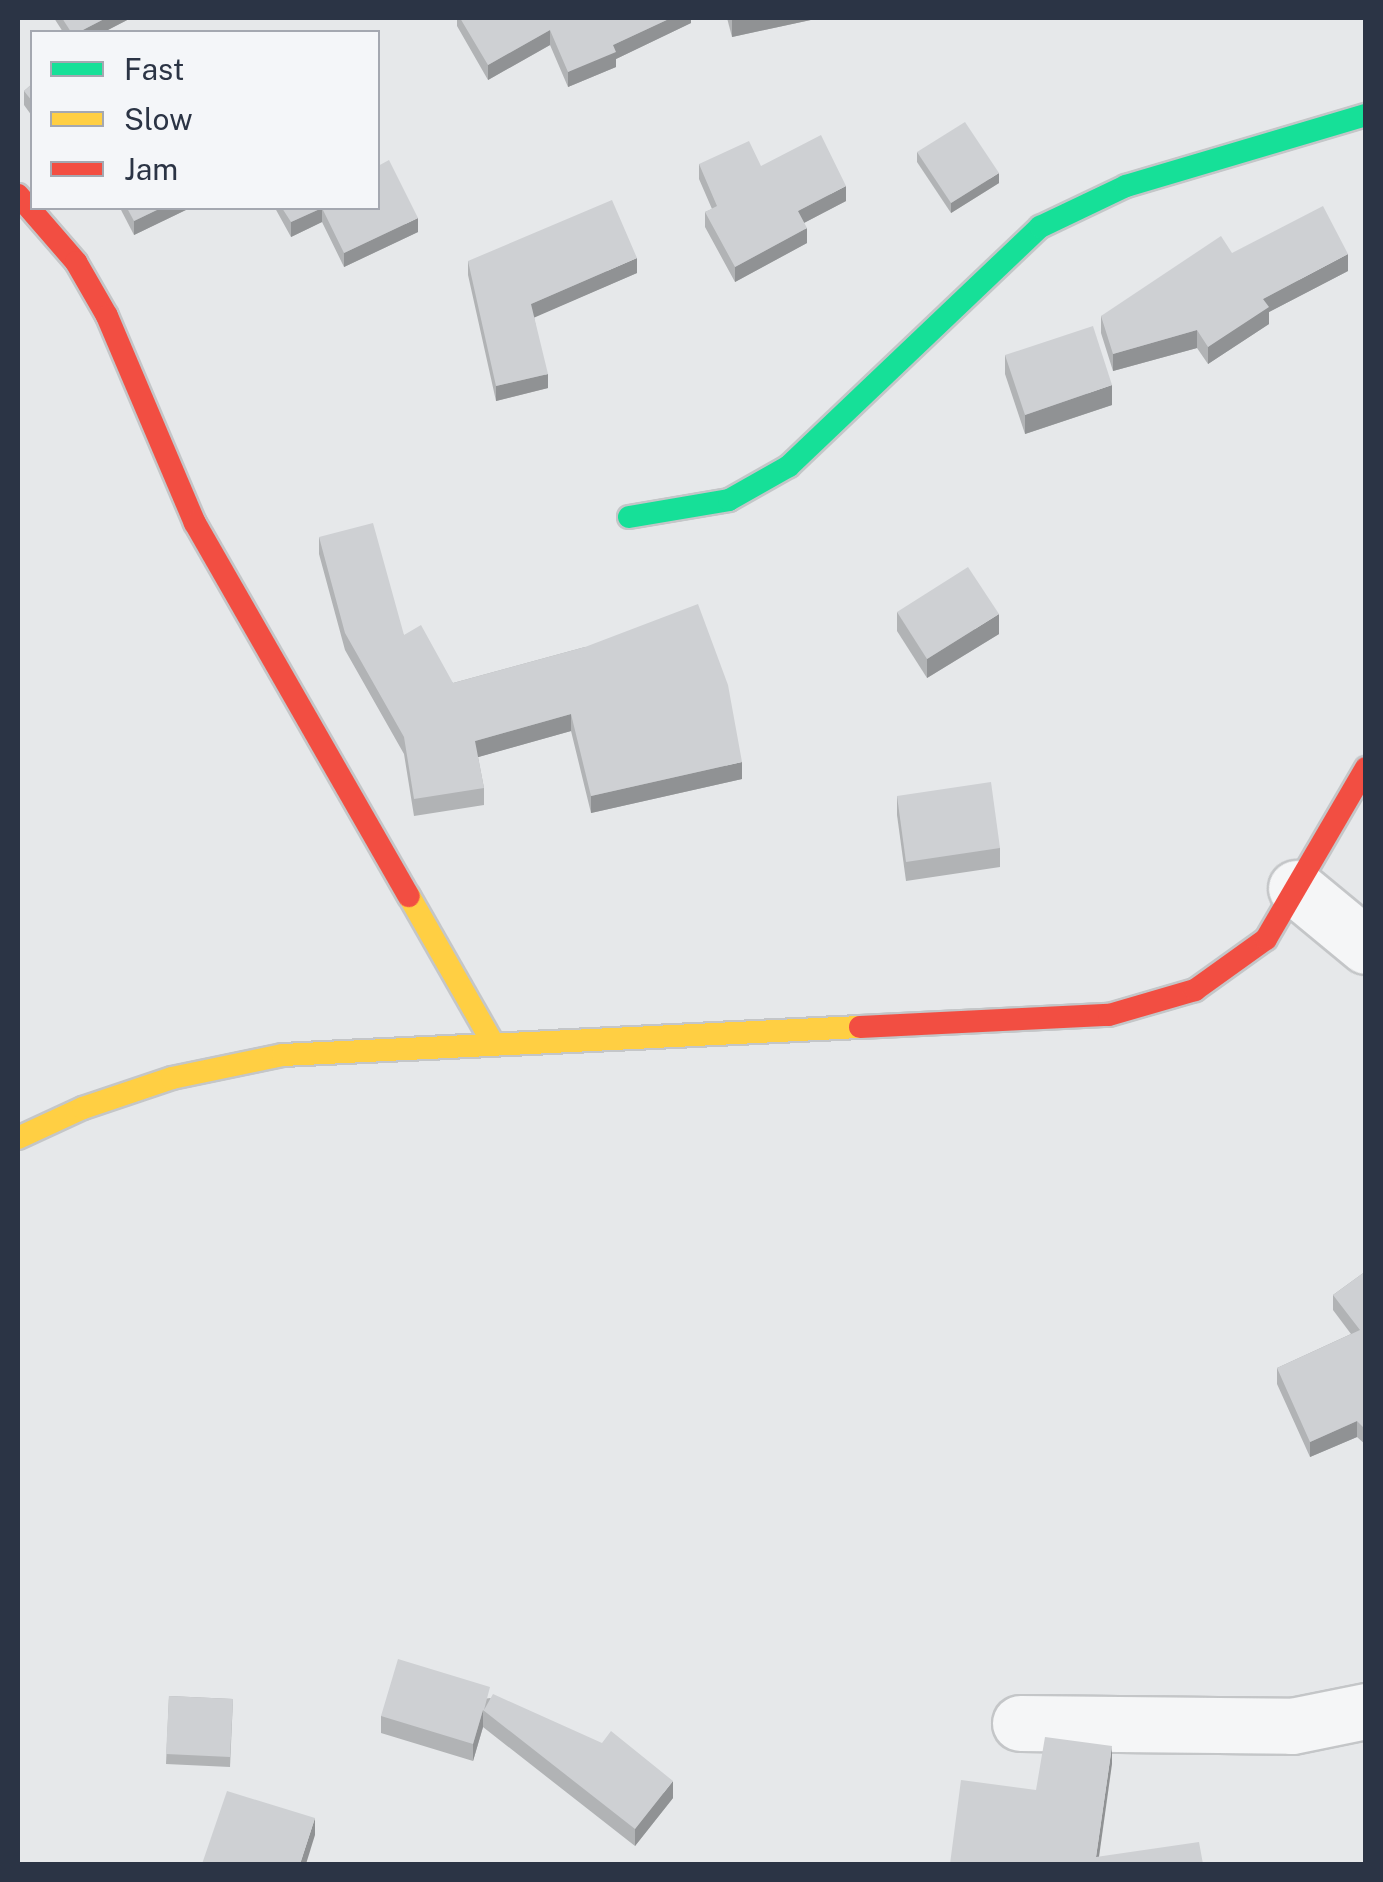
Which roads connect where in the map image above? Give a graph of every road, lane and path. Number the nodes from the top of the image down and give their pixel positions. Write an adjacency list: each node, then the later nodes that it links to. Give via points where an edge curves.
1 (1366, 115): 3 (street, via 1126,186 1040,228 789,466 729,500)
2 (31, 210): 7 (street, via 76,262 107,316 195,523)
3 (628, 517)
4 (1366, 768): 5 (street)
5 (1296, 888): 6 (street); 7 (street, via 1266,939 1195,990 1109,1015)
6 (1366, 946)
7 (493, 1043): 8 (street, via 282,1055 172,1078)
8 (18, 1138)
9 (1366, 1711): 10 (street, via 1292,1726)
10 (1020, 1723)

